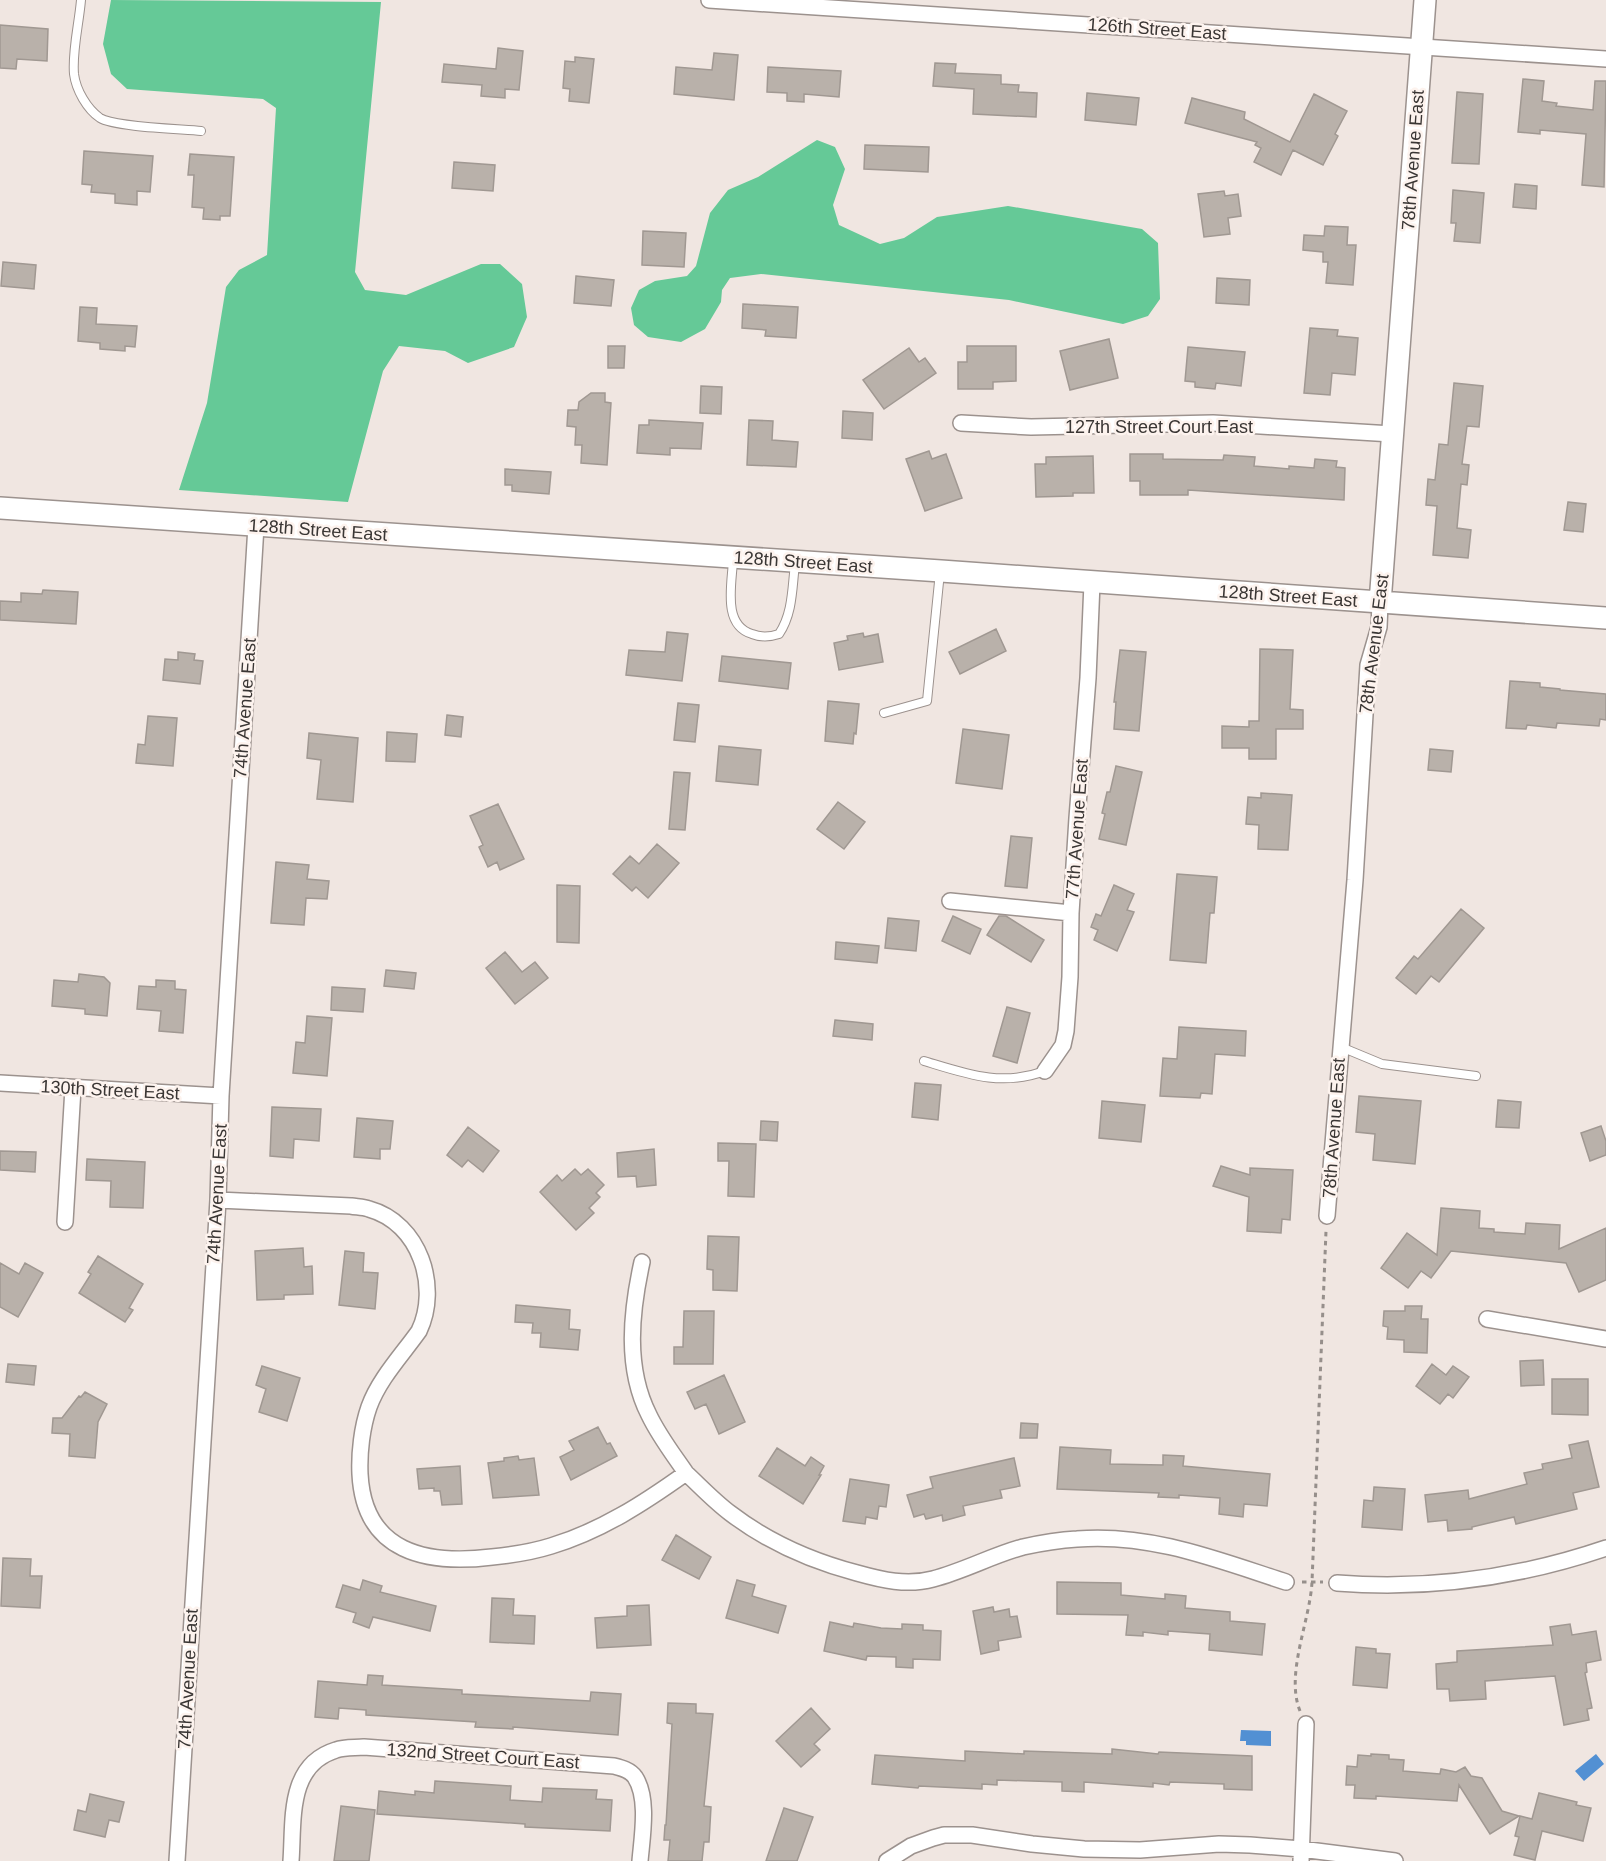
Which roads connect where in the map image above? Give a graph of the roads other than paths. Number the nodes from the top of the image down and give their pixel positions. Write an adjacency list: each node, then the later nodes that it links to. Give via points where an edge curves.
1 (81, 0): 6 (lane, via 74,74 86,104 100,118 116,123)
2 (709, 0): 4 (street, 126th Street East)
3 (1425, 0): 4 (street, 78th Avenue East)
4 (1422, 46): 5 (street, 126th Street East); 8 (street, 78th Avenue East)
5 (1606, 59)
6 (201, 131)
7 (961, 423): 8 (street, 127th Street Court East, via 1031,427 1213,423)
8 (1392, 434): 15 (street, 78th Avenue East)
9 (0, 508): 10 (street, 128th Street East)
10 (256, 526): 11 (street, 128th Street East); 26 (street, 74th Avenue East)
11 (733, 558): 12 (street, 128th Street East); 12 (lane, via 731,599 736,624 744,632 769,637 780,634 786,625)
12 (795, 562): 13 (street, 128th Street East)
13 (940, 571): 14 (street, 128th Street East); 17 (lane, via 927,701)
14 (1092, 582): 15 (street, 128th Street East); 19 (street, 77th Avenue East)
15 (1380, 603): 16 (street, 128th Street East); 20 (street, 78th Avenue East, via 1379,627 1368,665)
16 (1606, 618)
17 (884, 713)
18 (950, 901): 19 (street)
19 (1071, 913): 22 (street, 77th Avenue East, via 1066,1031)
20 (1340, 1046): 23 (lane, via 1382,1064); 28 (street, 78th Avenue East)
21 (924, 1060): 22 (lane, via 970,1075 1001,1079 1026,1078)
22 (1045, 1071)
23 (1476, 1076)
24 (0, 1083): 25 (street, 130th Street East)
25 (73, 1088): 26 (street, 130th Street East); 29 (street)
26 (221, 1096): 27 (street, 74th Avenue East)
27 (218, 1200): 33 (street, via 371,1209 403,1230 419,1253 428,1277 424,1321 369,1407 359,1462 365,1505 382,1534 393,1544 442,1559 515,1554 549,1547 615,1520); 39 (street, 74th Avenue East)
28 (1327, 1216)
29 (65, 1222)
30 (642, 1262): 33 (street, via 635,1294 632,1352 639,1393 658,1432)
31 (1488, 1319): 32 (street)
32 (1606, 1339)
33 (686, 1473): 35 (street, via 728,1512 780,1545 875,1578 913,1583 1022,1548 1079,1539 1111,1539 1141,1540 1184,1549)
34 (1606, 1548): 36 (street, via 1517,1573 1471,1581 1374,1586)
35 (1286, 1582)
36 (1337, 1582)
37 (1306, 1724): 38 (street)
38 (1301, 1855): 42 (street, via 1219,1844 1140,1850 1084,1849 944,1835 911,1846); 43 (street)
39 (177, 1861)
40 (291, 1861): 41 (street, 132nd Street Court East, via 300,1779 310,1763 338,1749 364,1747 627,1770 634,1776 643,1809)
41 (640, 1861)
42 (886, 1861)
43 (1395, 1861)

